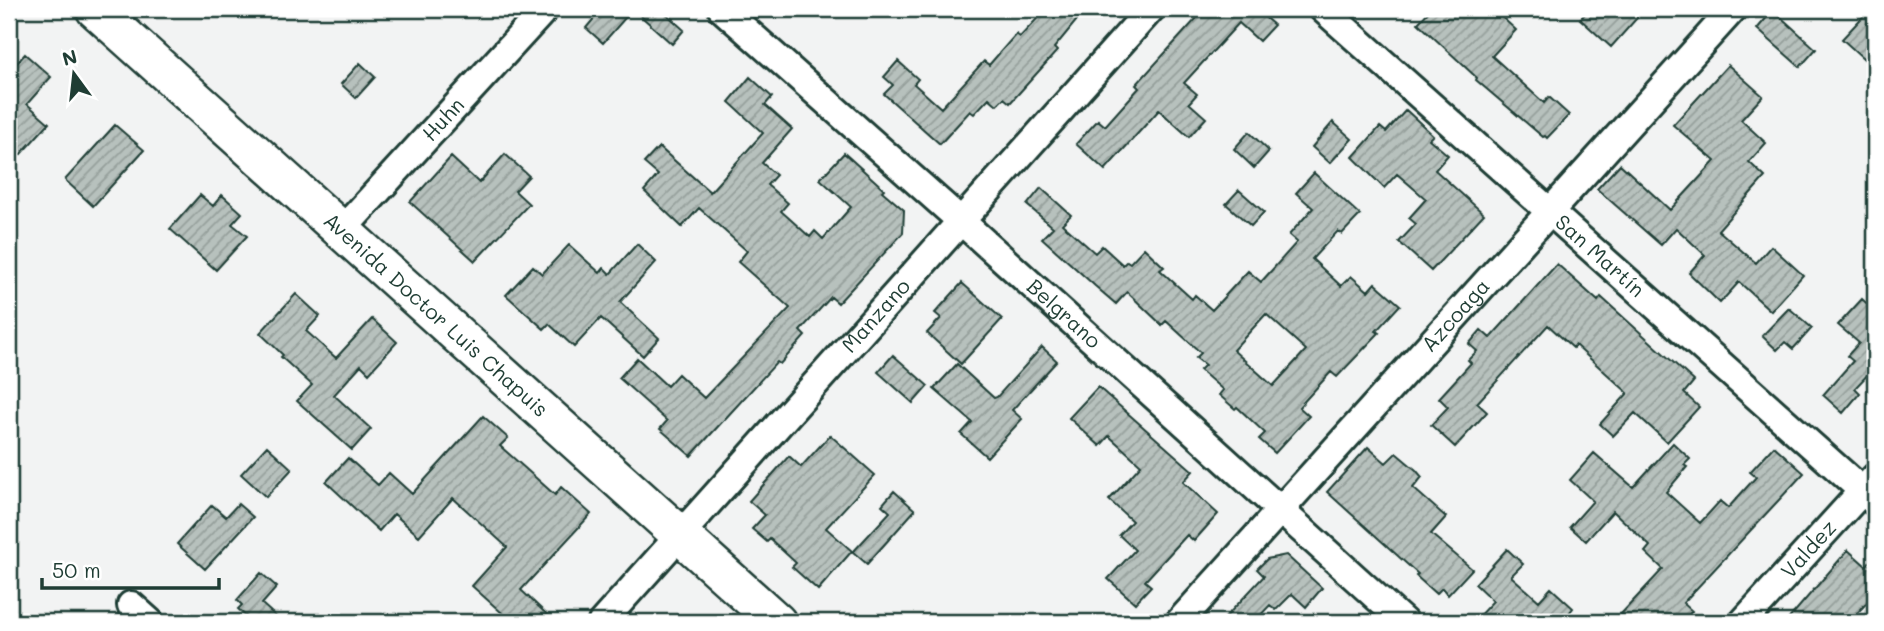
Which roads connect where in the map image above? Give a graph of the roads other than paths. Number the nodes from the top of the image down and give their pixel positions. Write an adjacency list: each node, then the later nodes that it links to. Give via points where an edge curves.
1 (95, 9): 9 (main road, Avenida Doctor Luis Chapuis)
2 (545, 9): 9 (street, Huhn)
3 (722, 9): 8 (street, Belgrano)
4 (1151, 9): 8 (street, Manzano)
5 (1323, 9): 7 (street, San Martín)
6 (1733, 9): 7 (street, Azcoaga)
7 (1550, 211): 10 (street, San Martín); 11 (street, Azcoaga)
8 (961, 221): 11 (street, Belgrano); 12 (street, Manzano)
9 (342, 230): 12 (main road, Avenida Doctor Luis Chapuis)
10 (1871, 490): 17 (street, Valdez)
11 (1281, 509): 15 (street, Azcoaga); 16 (street, Belgrano)
12 (680, 535): 13 (street, Manzano); 14 (main road, Avenida Doctor Luis Chapuis)
13 (602, 622)
14 (777, 622)
15 (1179, 622)
16 (1404, 622)
17 (1743, 622)

